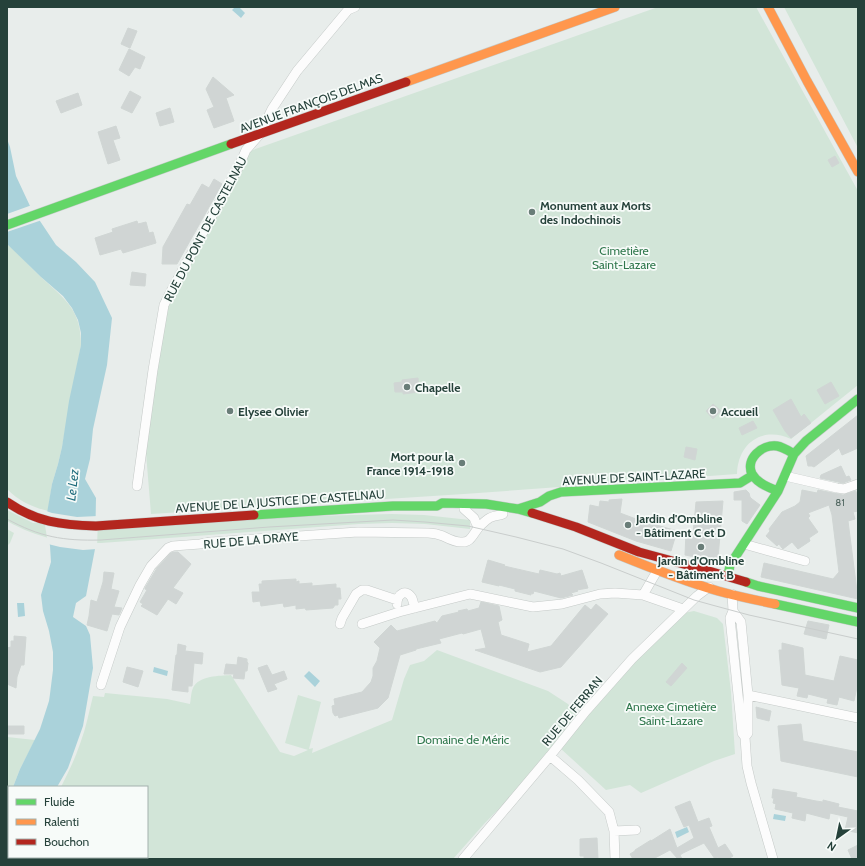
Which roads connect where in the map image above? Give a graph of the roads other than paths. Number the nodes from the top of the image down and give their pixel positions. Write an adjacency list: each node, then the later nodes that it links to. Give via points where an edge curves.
1 (355, 7): 4 (street, RUE DU PONT DE CASTELNAU, via 348,10 297,71 272,109)
2 (615, 7): 4 (main road, AVENUE FRANÇOIS DELMAS)
3 (768, 7): 5 (main road)
4 (260, 134): 6 (main road, AVENUE FRANÇOIS DELMAS); 12 (street, RUE DU PONT DE CASTELNAU, via 246,150 164,305)
5 (858, 172)
6 (11, 224)
7 (858, 399): 8 (main road, via 806,441)
8 (794, 454): 9 (main road, via 784,448 766,447 753,458 750,470); 10 (main road)
9 (753, 475): 13 (main road, via 762,484); 17 (main road, AVENUE DE SAINT-LAZARE, via 740,482 561,492)
10 (785, 476): 11 (street, via 837,488); 13 (main road)
11 (858, 484)
12 (137, 486)
13 (778, 491): 21 (main road)
14 (7, 502): 15 (main road, AVENUE DE LA JUSTICE DE CASTELNAU, via 38,519 76,526 332,509)
15 (437, 506): 16 (main road, AVENUE DE LA JUSTICE DE CASTELNAU); 17 (main road, AVENUE DE LA JUSTICE DE CASTELNAU, via 442,503 486,504)
16 (464, 509): 18 (main road, AVENUE DE LA JUSTICE DE CASTELNAU, via 496,511); 19 (street)
17 (518, 509): 25 (main road, AVENUE DE LA JUSTICE DE CASTELNAU, via 576,527 639,552)
18 (503, 514): 19 (street, RUE DE LA DRAYE, via 492,516); 20 (main road, AVENUE DE LA JUSTICE DE CASTELNAU)
19 (479, 527): 38 (street, RUE DE LA DRAYE, via 472,538 461,543 428,533 358,532 211,542 168,548 151,566 140,585 120,627)
20 (570, 534)
21 (744, 544): 23 (street); 25 (main road, via 730,565)
22 (607, 551): 24 (main road)
23 (804, 561)
24 (657, 571): 26 (main road); 28 (street)
25 (728, 576): 26 (main road); 27 (main road); 31 (main road, AVENUE DE LA JUSTICE DE CASTELNAU)
26 (709, 588): 27 (main road); 32 (street, RUE DE FERRAN)
27 (732, 594): 33 (street); 35 (main road)
28 (643, 595): 30 (street, via 600,594 562,604 533,607 470,594); 32 (street)
29 (397, 600): 30 (street, via 403,593 409,595); 34 (street); 36 (street, via 362,590 356,594)
30 (415, 608): 34 (street)
31 (858, 608)
32 (683, 609): 42 (street, RUE DE FERRAN, via 632,659)
33 (733, 611): 39 (street, via 741,622); 41 (street, via 730,618 742,733)
34 (399, 612): 37 (street)
35 (858, 622)
36 (340, 624)
37 (362, 624)
38 (101, 685)
39 (748, 695): 40 (street); 41 (street, via 748,733)
40 (858, 718)
41 (745, 738): 47 (street, via 750,783)
42 (550, 756): 44 (street, via 578,780 608,812); 45 (street, RUE DE FERRAN)
43 (636, 830): 44 (street)
44 (614, 831): 46 (street)
45 (463, 859)
46 (615, 859)
47 (773, 859)

